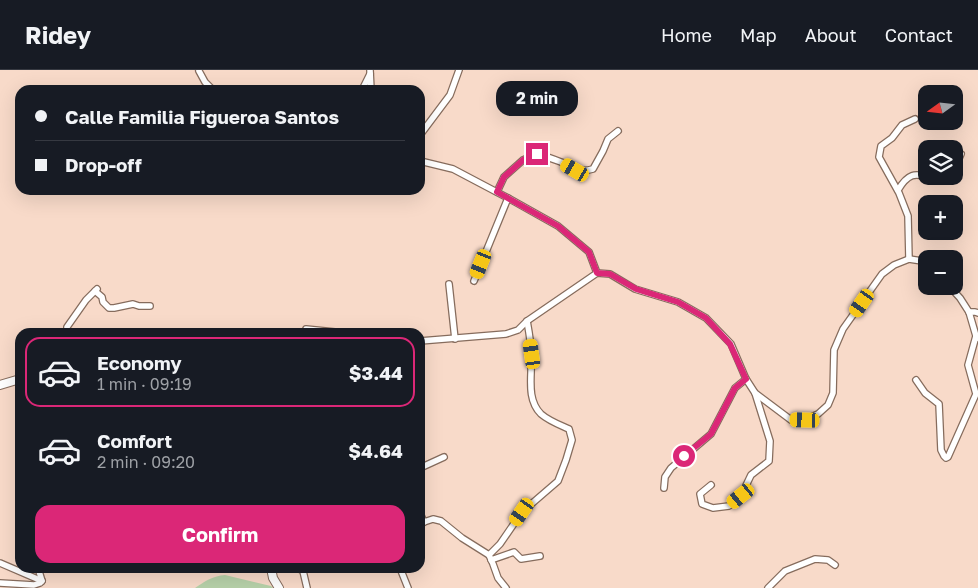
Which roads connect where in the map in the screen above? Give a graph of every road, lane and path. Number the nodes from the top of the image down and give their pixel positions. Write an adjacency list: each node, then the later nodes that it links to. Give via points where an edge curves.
1 (459, 70): 8 (street, via 450,95)
2 (199, 71): 4 (street)
3 (370, 71): 5 (street); 6 (street)
4 (208, 85)
5 (364, 85)
6 (371, 85)
7 (915, 120): 12 (street, via 902,125 881,146 879,157)
8 (425, 128)
9 (618, 131): 13 (street, via 608,140 593,169 575,170 537,154 523,160 504,177)
10 (425, 162): 13 (street, via 453,169)
11 (918, 176): 12 (street, via 907,177)
12 (898, 190): 15 (street, via 908,216)
13 (497, 192): 14 (street)
14 (508, 198): 17 (street, via 558,226 589,252); 18 (street)
15 (909, 259): 16 (street); 33 (street, via 882,274 843,329 834,350 833,393 828,405 818,414 805,420 791,420)
16 (918, 260)
17 (597, 273): 24 (street); 29 (street, via 610,274 636,289 678,302 706,318 730,344)
18 (474, 281)
19 (449, 284): 26 (street)
20 (957, 295): 22 (street)
21 (150, 306): 25 (street, via 133,304 109,308 96,290)
22 (968, 312): 23 (street); 27 (street)
23 (978, 313)
24 (527, 321): 26 (street, via 518,330 506,334); 40 (street, via 532,354 531,389 535,404 547,419 569,429 572,440 558,481 522,512)
25 (67, 328)
26 (455, 338): 28 (street)
27 (977, 338): 31 (street, via 968,365 976,394 946,458 941,450 939,404)
28 (425, 341)
29 (746, 379): 33 (street); 37 (street, via 735,388 711,434 671,468 665,477)
30 (15, 380): 32 (street)
31 (916, 380)
32 (0, 385)
33 (755, 393): 36 (street, via 770,441 769,461 751,475 741,496 729,506 713,508 702,504 700,494)
34 (444, 457): 35 (street)
35 (425, 466)
36 (711, 485)
37 (664, 488)
38 (425, 523): 40 (street, via 433,519 441,521)
39 (540, 556): 40 (street, via 521,559 514,552)
40 (490, 558): 54 (street)
41 (0, 563): 43 (street)
42 (835, 565): 55 (street, via 828,560 815,559 785,571)
43 (15, 569)
44 (23, 573): 49 (street)
45 (40, 573): 49 (street)
46 (272, 573): 51 (street)
47 (303, 573): 52 (street)
48 (402, 573): 53 (street)
49 (42, 581): 50 (street, via 34,585)
50 (0, 583)
51 (280, 588)
52 (307, 588)
53 (409, 588)
54 (506, 588)
55 (768, 588)

